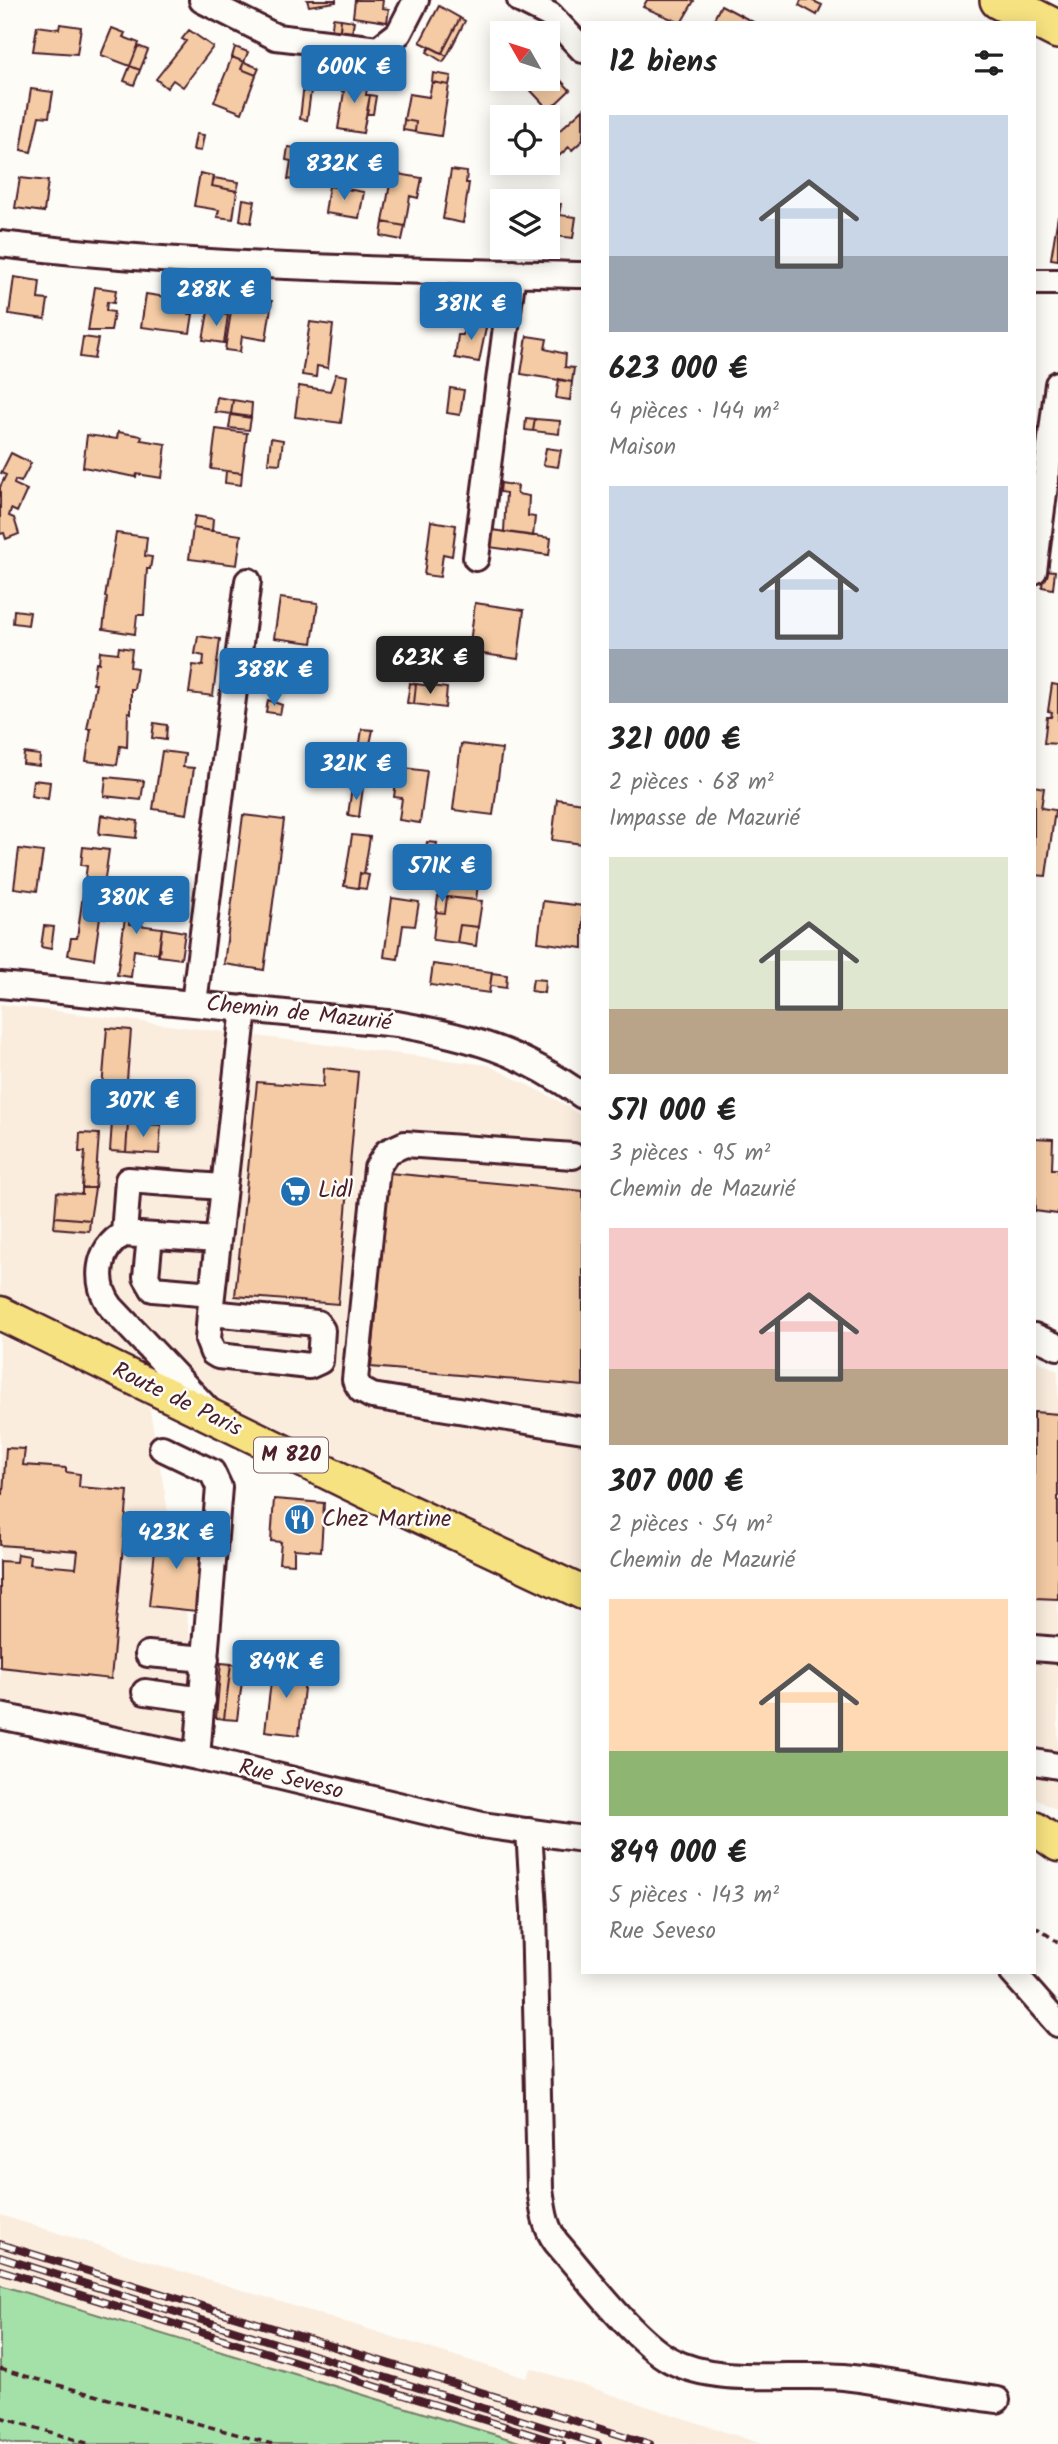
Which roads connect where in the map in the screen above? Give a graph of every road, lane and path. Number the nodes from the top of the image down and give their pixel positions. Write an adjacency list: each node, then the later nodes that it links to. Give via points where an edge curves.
1 (202, 0): 2 (street, via 276,37 378,49 399,33)
2 (416, 0)
3 (520, 0): 6 (street, via 550,15)
4 (999, 0): 5 (highway)
5 (1058, 30)
6 (581, 48)
7 (0, 244): 8 (street, via 245,264)
8 (513, 273): 9 (street); 14 (street)
9 (581, 275)
10 (1036, 282): 11 (street)
11 (1058, 282)
12 (1058, 384): 13 (street)
13 (1036, 555)
14 (476, 558)
15 (248, 581): 17 (street)
16 (0, 985): 17 (street, Chemin de Mazurié)
17 (194, 1003): 18 (street, Chemin de Mazurié)
18 (244, 1008): 19 (street, Chemin de Mazurié, via 453,1034 527,1059); 21 (street)
19 (581, 1095)
20 (573, 1157): 29 (street, via 405,1143 387,1152 377,1168 355,1380 372,1396)
21 (222, 1187): 22 (street, via 128,1180); 24 (street)
22 (124, 1234): 23 (street); 28 (street, via 111,1243 103,1259 103,1296)
23 (150, 1236): 24 (street); 24 (street, via 146,1277 153,1289 211,1303)
24 (218, 1240)
25 (0, 1313): 28 (main road, Route de Paris / M 820)
26 (1036, 1337): 27 (street)
27 (1058, 1347)
28 (216, 1419): 31 (main road, Route de Paris / M 820)
29 (581, 1430)
30 (162, 1448): 35 (street, via 212,1472 219,1487)
31 (581, 1592)
32 (1036, 1648): 33 (street)
33 (1058, 1650)
34 (148, 1654): 35 (street)
35 (206, 1659): 37 (street)
36 (145, 1692): 37 (street)
37 (203, 1700): 39 (street)
38 (0, 1716): 39 (street, Rue Seveso)
39 (197, 1757): 45 (street, Rue Seveso, via 482,1825)
40 (1036, 1762): 41 (street)
41 (1058, 1766)
42 (1036, 1821): 44 (main road)
43 (1036, 1829): 47 (main road)
44 (1058, 1830)
45 (529, 1831): 46 (street, Rue Seveso); 53 (street, via 540,2189 544,2218 555,2242 643,2340 671,2361 699,2372 844,2377)
46 (581, 1839)
47 (1058, 1845)
48 (1036, 1927): 49 (path)
49 (1058, 1942)
50 (1015, 1974): 51 (street)
51 (1058, 2024)
52 (0, 2369): 56 (path)
53 (997, 2400)
54 (0, 2417): 55 (path)
55 (90, 2444)
56 (272, 2444)

